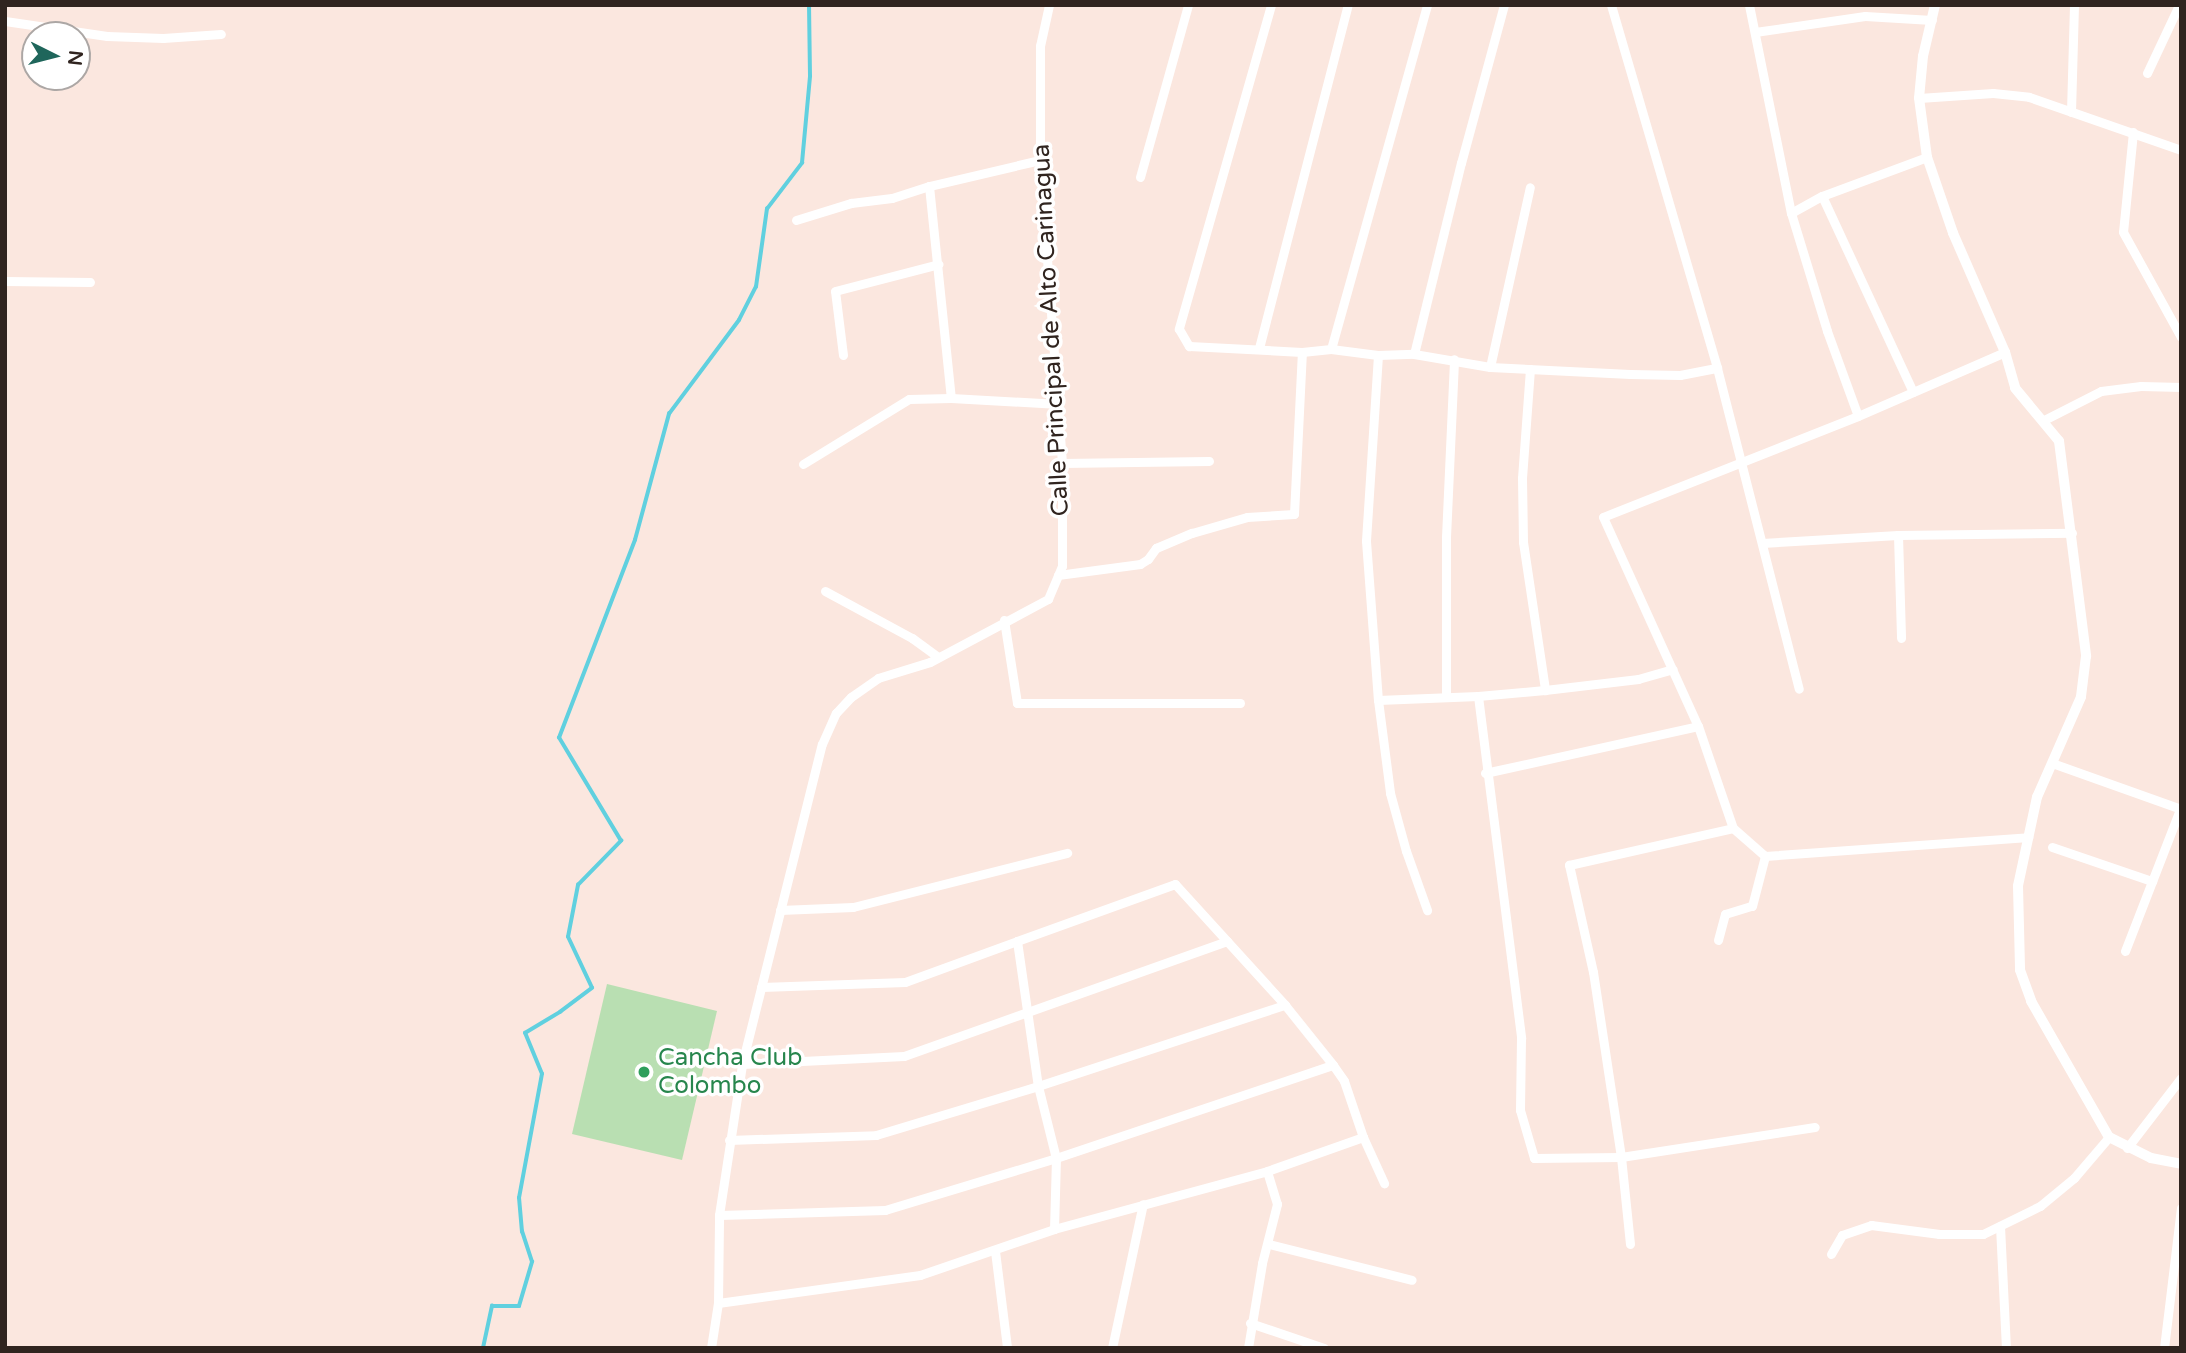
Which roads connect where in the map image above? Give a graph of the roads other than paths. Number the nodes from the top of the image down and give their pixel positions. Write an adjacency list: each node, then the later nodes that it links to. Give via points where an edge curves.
1 (1049, 5): 22 (street, Calle Principal de Alto Carinagua, via 1040,46)
2 (1188, 5): 23 (street)
3 (1271, 5): 33 (street, via 1179,329 1189,346)
4 (1348, 5): 33 (street)
5 (1427, 5): 34 (street)
6 (1504, 5): 37 (street)
7 (1611, 5): 42 (street)
8 (1749, 5): 14 (street)
9 (1935, 5): 12 (street)
10 (2074, 5): 18 (street)
11 (2179, 5): 16 (street)
12 (1932, 20): 14 (street, via 1865,16); 17 (street)
13 (5, 21): 15 (street, via 107,36)
14 (1755, 32): 27 (street)
15 (221, 34)
16 (2147, 73)
17 (1919, 99): 18 (street, via 1993,93 2029,97); 21 (street)
18 (2071, 112): 19 (street)
19 (2133, 132): 20 (street); 32 (street, via 2123,232)
20 (2181, 150)
21 (1927, 157): 26 (street); 36 (street, via 1953,233)
22 (1040, 160): 24 (street); 47 (street, Calle Principal de Alto Carinagua)
23 (1140, 177)
24 (929, 186): 28 (street); 29 (street)
25 (1530, 187): 41 (street)
26 (1822, 196): 27 (street); 45 (street)
27 (1790, 213): 48 (street)
28 (796, 220)
29 (939, 264): 38 (street, via 835,291); 46 (street)
30 (5, 281): 31 (street)
31 (90, 282)
32 (2181, 337)
33 (1259, 348): 35 (street)
34 (1331, 349): 35 (street); 39 (street)
35 (1302, 352): 57 (street, via 1294,514 1247,517 1192,533 1156,548 1140,564)
36 (2005, 352): 45 (street); 49 (street, via 2015,388)
37 (1414, 354): 39 (street); 40 (street)
38 (843, 355)
39 (1378, 355): 67 (street, via 1366,541)
40 (1454, 359): 41 (street); 65 (street, via 1446,537)
41 (1490, 367): 43 (street)
42 (1717, 368): 43 (street, via 1680,375); 52 (street)
43 (1530, 369): 64 (street, via 1522,478 1523,542)
44 (2181, 387): 49 (street, via 2101,391)
45 (1913, 392): 48 (street)
46 (951, 398): 47 (street); 53 (street, via 909,399)
47 (1059, 404): 51 (street, Calle Principal de Alto Carinagua)
48 (1858, 416): 52 (street)
49 (2044, 420): 54 (street, via 2059,441)
50 (1209, 461): 51 (street)
51 (1062, 463): 57 (street, Calle Principal de Alto Carinagua, via 1062,566)
52 (1743, 463): 56 (street); 62 (street, via 1603,517)
53 (803, 464)
54 (2072, 533): 55 (street); 70 (street, via 2085,677)
55 (1898, 535): 56 (street); 60 (street)
56 (1762, 543): 63 (street)
57 (1058, 575): 59 (street, Calle Principal de Alto Carinagua, via 1048,599)
58 (825, 591): 61 (street)
59 (1004, 620): 61 (street, Calle Principal de Alto Carinagua); 68 (street, via 1017,703)
60 (1901, 638)
61 (938, 657): 79 (street, Calle Principal de Alto Carinagua, via 878,678 836,713 822,744)
62 (1673, 668): 64 (street, via 1637,679); 69 (street)
63 (1799, 689)
64 (1545, 690): 66 (street)
65 (1446, 696): 66 (street); 67 (street)
66 (1478, 696): 71 (street)
67 (1378, 700): 80 (street, via 1390,793)
68 (1240, 702)
69 (1698, 726): 71 (street); 73 (street)
70 (2052, 763): 72 (street); 74 (street, via 2037,797)
71 (1485, 773): 97 (street, via 1521,1038 1520,1110 1534,1158)
72 (2180, 809): 78 (street)
73 (1733, 828): 77 (street); 97 (street, via 1569,865 1593,972)
74 (2028, 837): 77 (street); 93 (street, via 2018,886 2020,970 2031,1001)
75 (2052, 847): 78 (street)
76 (1067, 853): 79 (street, via 853,906)
77 (1765, 856): 81 (street, via 1752,906 1726,915)
78 (2152, 881): 84 (street)
79 (780, 910): 85 (street, Calle Principal de Alto Carinagua)
80 (1427, 910)
81 (1718, 940)
82 (1017, 941): 83 (street, via 1175,884); 85 (street, via 905,982); 87 (street)
83 (1227, 941): 86 (street); 87 (street)
84 (2125, 951)
85 (761, 988): 88 (street, Calle Principal de Alto Carinagua)
86 (1285, 1005): 89 (street); 91 (street)
87 (1026, 1014): 88 (street, via 904,1056); 91 (street)
88 (742, 1064): 95 (street, Calle Principal de Alto Carinagua)
89 (1333, 1065): 94 (street, via 1344,1082); 98 (street)
90 (2181, 1078): 96 (street)
91 (1038, 1086): 95 (street, via 877,1135); 98 (street)
92 (1815, 1127): 97 (street)
93 (2109, 1136): 96 (street); 105 (street, via 2074,1178 2040,1206)
94 (1363, 1137): 100 (street); 101 (street)
95 (729, 1140): 104 (street, Calle Principal de Alto Carinagua)
96 (2127, 1148): 99 (street)
97 (1621, 1157): 108 (street)
98 (1056, 1158): 104 (street, via 885,1210); 106 (street)
99 (2181, 1164)
100 (1267, 1171): 102 (street); 107 (street, via 1277,1205)
101 (1384, 1183)
102 (1143, 1204): 106 (street); 116 (street)
103 (2181, 1208): 120 (street)
104 (719, 1215): 112 (street, Calle Principal de Alto Carinagua)
105 (2000, 1226): 110 (street, via 1983,1234 1939,1234 1871,1224 1842,1235); 119 (street)
106 (1054, 1229): 109 (street)
107 (1269, 1244): 111 (street); 113 (street)
108 (1630, 1244)
109 (995, 1251): 112 (street, via 920,1275); 115 (street)
110 (1830, 1254)
111 (1412, 1280)
112 (718, 1303): 114 (street, Calle Principal de Alto Carinagua)
113 (1250, 1324): 117 (street); 118 (street)
114 (711, 1348)
115 (1007, 1348)
116 (1112, 1348)
117 (1248, 1348)
118 (1324, 1348)
119 (2006, 1348)
120 (2164, 1348)

